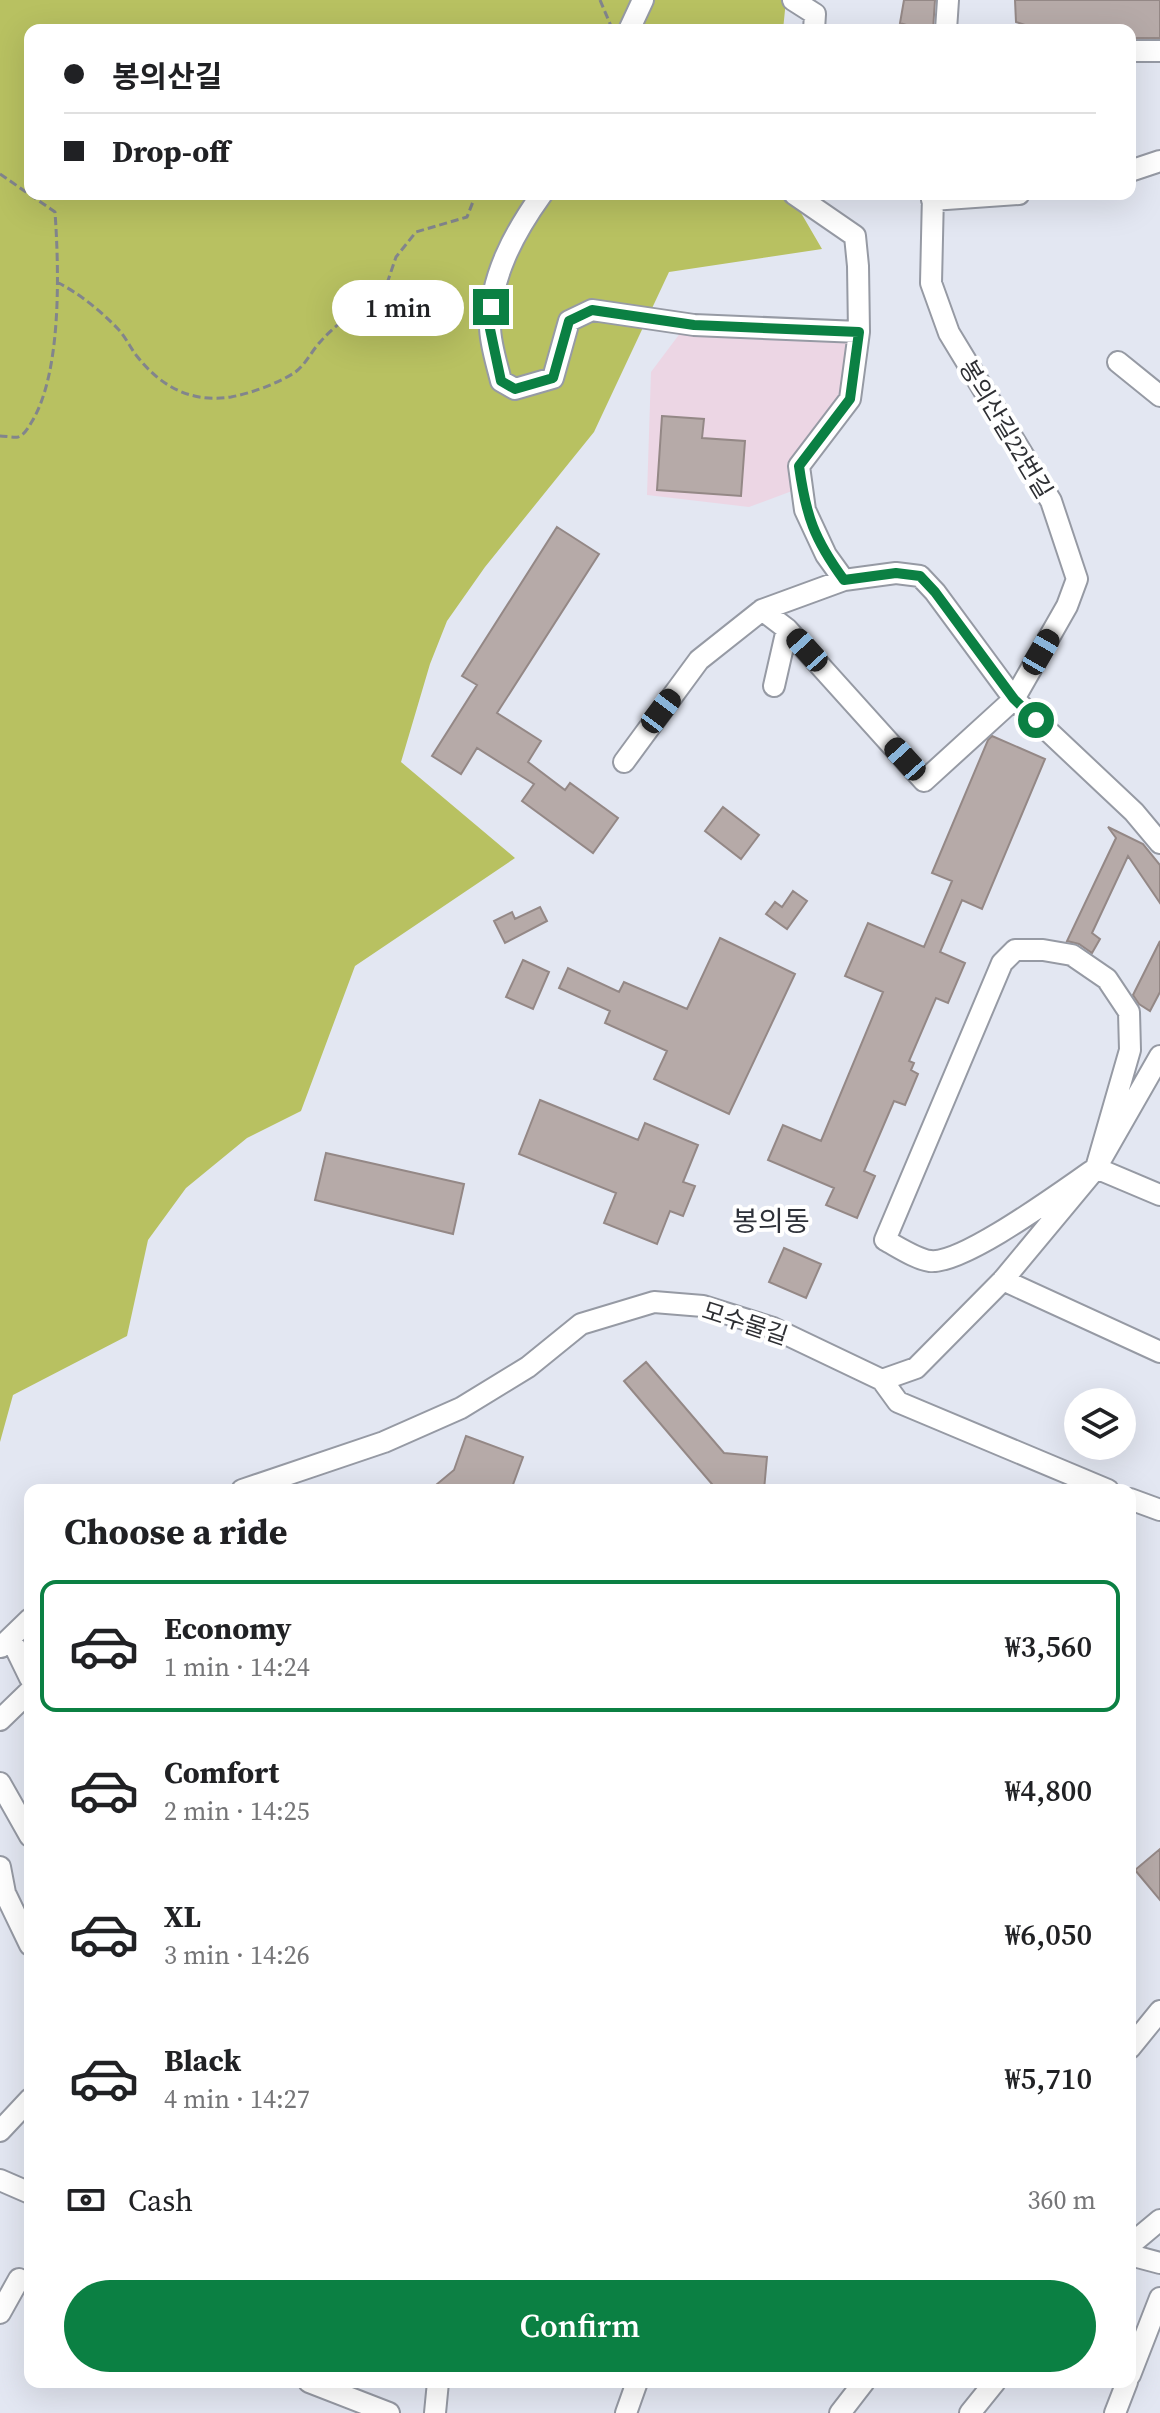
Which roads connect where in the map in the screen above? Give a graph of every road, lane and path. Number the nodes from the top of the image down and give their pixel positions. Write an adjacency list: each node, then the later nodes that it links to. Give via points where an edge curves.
1 (600, 0): 5 (path)
2 (643, 0): 6 (street)
3 (793, 0): 7 (street, via 815,14)
4 (948, 0): 8 (street)
5 (610, 24)
6 (632, 24)
7 (814, 24)
8 (946, 24)
9 (1136, 51): 10 (street)
10 (1160, 51)
11 (1160, 161): 12 (street)
12 (1136, 169)
13 (0, 174): 14 (path)
14 (24, 191)
15 (38, 200): 20 (path, via 55,212)
16 (474, 200): 20 (path, via 467,217 416,232 396,257 381,301 361,307 322,339 297,372 245,394 213,400 170,387 97,309)
17 (538, 200): 21 (street, via 493,286 490,329 501,381 515,389 553,378 569,321 592,310 694,325)
18 (803, 200): 21 (street, via 855,236)
19 (932, 200): 29 (street, 봉의산길22번길, via 931,283 949,333 1051,501 1077,579)
20 (57, 282): 24 (path, via 53,346 36,415 18,437)
21 (859, 332): 25 (street, via 850,399 799,466 805,510)
22 (1118, 362): 23 (street)
23 (1160, 396)
24 (0, 436)
25 (844, 580): 26 (street); 29 (street, via 896,573 920,576)
26 (755, 615): 27 (street); 30 (street, via 699,660)
27 (787, 629): 28 (street); 29 (street, 봉의산길22번길, via 924,781)
28 (774, 686)
29 (1014, 699): 31 (street)
30 (624, 762)
31 (1160, 843)
32 (1160, 1056): 33 (street)
33 (1096, 1168): 33 (street, via 1130,1050 1129,1012 1107,979 1072,955 1015,950 1002,963 885,1240 929,1261 952,1259); 34 (street); 35 (street)
34 (1160, 1195)
35 (1003, 1280): 36 (street); 37 (street, via 916,1368)
36 (1160, 1352)
37 (882, 1380): 38 (street, 모수물길, via 773,1328 703,1306 654,1302 581,1324 528,1367 461,1408 384,1442); 39 (street, 모수물길, via 898,1402)
38 (260, 1484)
39 (1094, 1484)
40 (1136, 1501): 41 (street)
41 (1160, 1510)
42 (24, 1625): 43 (street)
43 (5, 1644): 44 (street)
44 (24, 1664)
45 (24, 1697): 46 (street)
46 (0, 1720)
47 (0, 1783): 48 (street)
48 (24, 1825)
49 (0, 1867): 50 (street)
50 (2, 1894): 51 (street)
51 (24, 1934)
52 (1160, 2011): 53 (street)
53 (1136, 2041)
54 (24, 2105): 55 (street)
55 (0, 2131)
56 (0, 2180): 57 (street)
57 (24, 2190)
58 (1160, 2220): 59 (street)
59 (1136, 2240)
60 (1136, 2257): 61 (street)
61 (1160, 2263)
62 (16, 2278): 64 (street)
63 (1160, 2298): 65 (street)
64 (0, 2313)
65 (1136, 2360)
66 (324, 2388): 72 (street)
67 (437, 2388): 73 (street)
68 (635, 2388): 74 (street)
69 (859, 2388): 75 (street)
70 (990, 2388): 76 (street)
71 (1125, 2388): 77 (street)
72 (389, 2413)
73 (435, 2413)
74 (626, 2413)
75 (840, 2413)
76 (970, 2413)
77 (1115, 2413)

